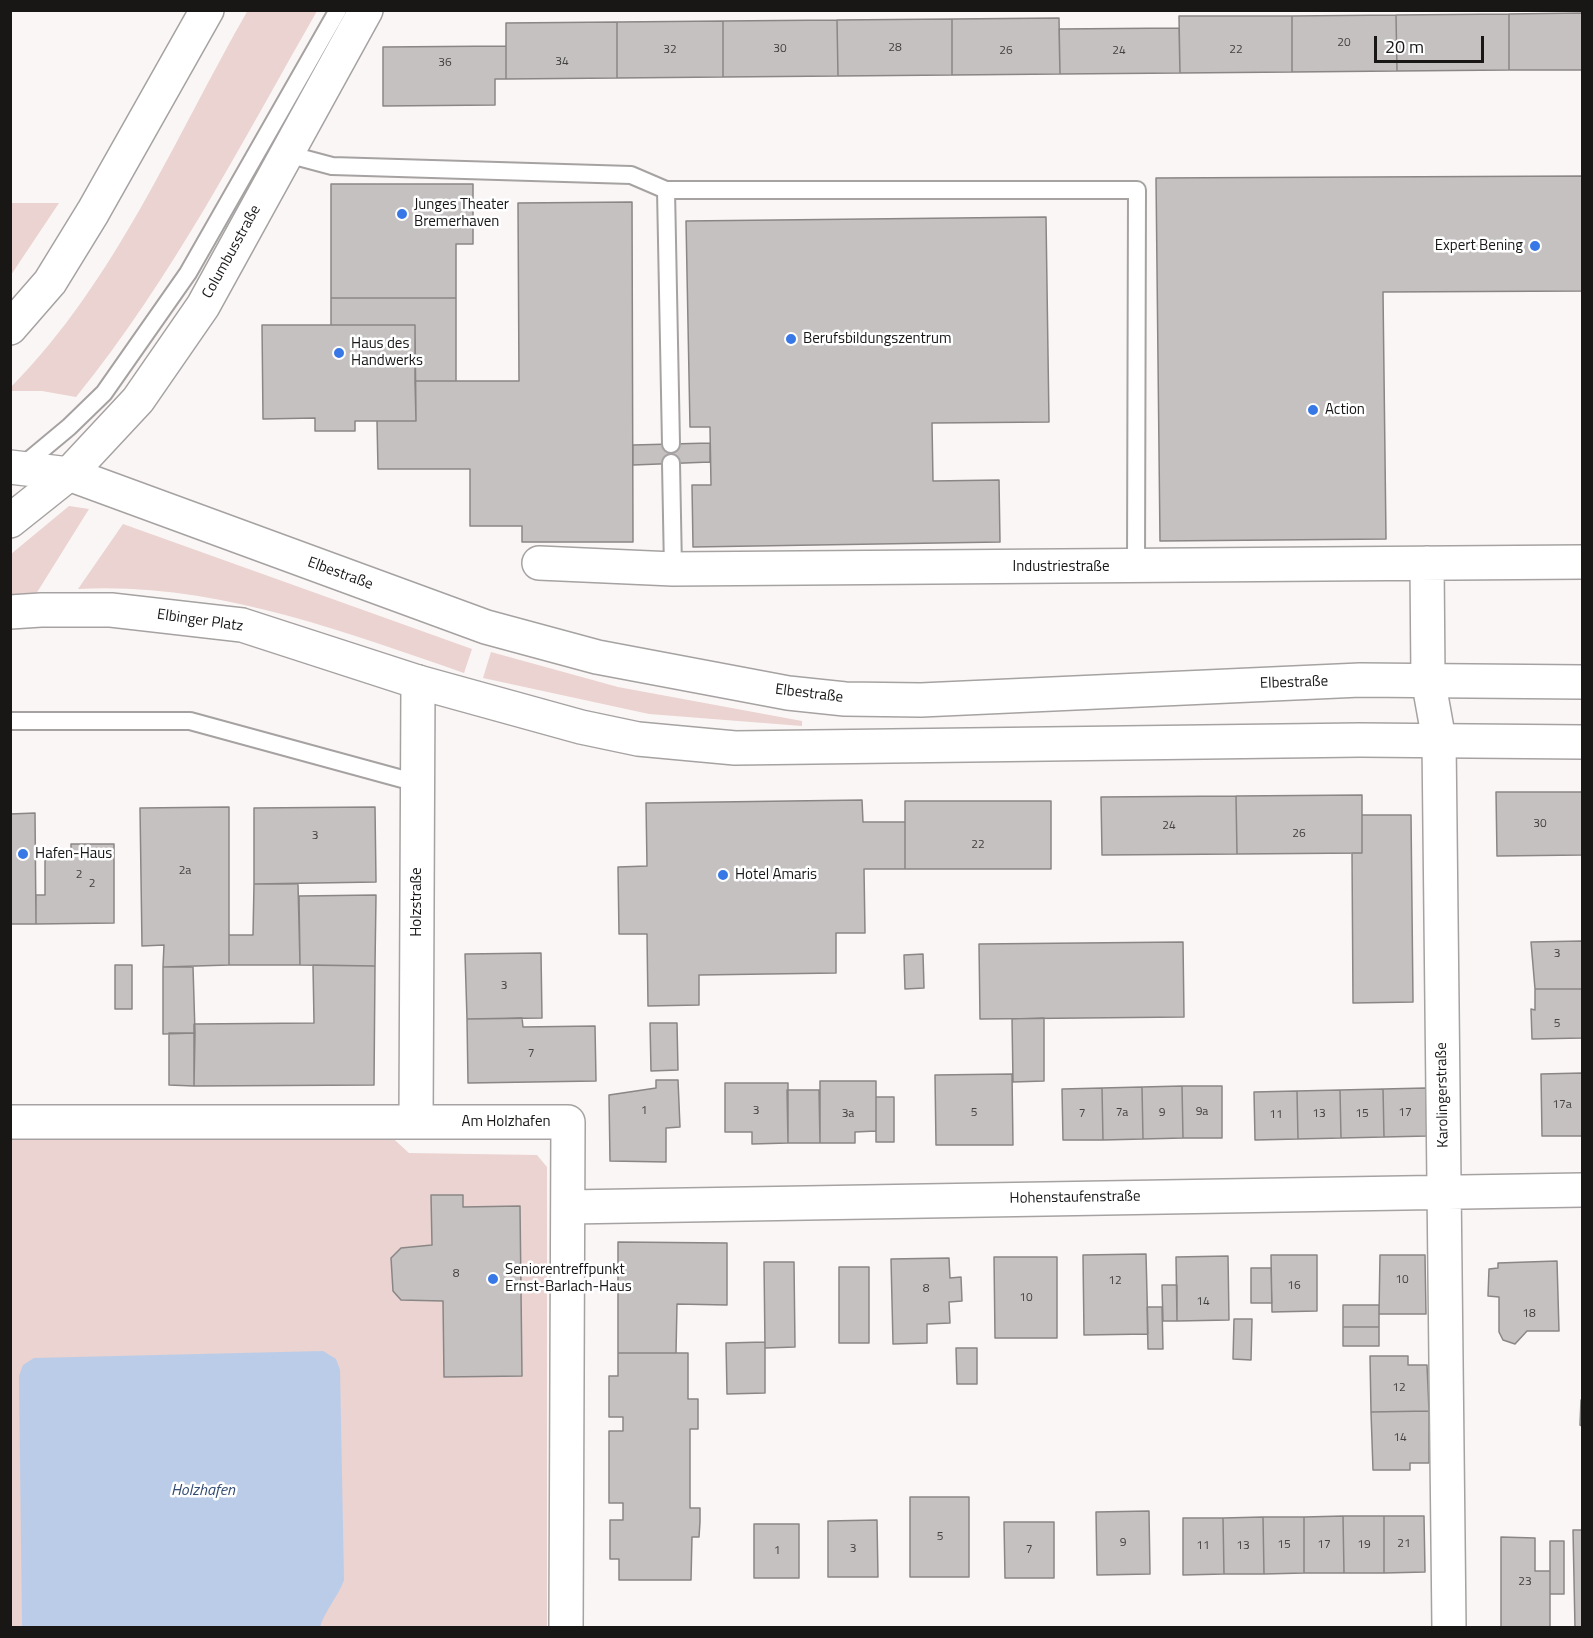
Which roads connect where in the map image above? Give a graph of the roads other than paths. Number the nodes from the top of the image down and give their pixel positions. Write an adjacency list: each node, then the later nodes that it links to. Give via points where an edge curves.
1 (207, 10): 6 (street, via 50,282)
2 (338, 10): 9 (lane, via 189,273 104,393 69,428)
3 (366, 10): 4 (street, Columbusstraße)
4 (287, 154): 5 (lane, via 333,166 631,175); 10 (street, Columbusstraße, via 203,306 138,400)
5 (666, 190): 7 (lane); 15 (lane, via 1137,190)
6 (10, 328)
7 (671, 444)
8 (671, 463): 16 (lane)
9 (13, 470): 10 (street)
10 (69, 474): 11 (street); 18 (street, Elbestraße, via 486,627 597,657 789,693 845,699 921,700)
11 (10, 520)
12 (1582, 562): 14 (street, Industriestraße)
13 (539, 563): 16 (street, Industriestraße)
14 (1427, 563): 15 (street, Industriestraße); 18 (street, Karolingerstraße)
15 (1137, 566): 16 (street, Industriestraße)
16 (673, 569)
17 (10, 612): 19 (street, Elbinger Platz, via 111,610 242,625)
18 (1428, 680): 20 (street, Elbestraße); 22 (street, Karolingerstraße)
19 (418, 682): 22 (street, via 581,727 735,748); 24 (street, Holzstraße)
20 (1582, 682)
21 (10, 721): 24 (lane, via 190,721)
22 (1439, 740): 23 (street); 28 (street, Karolingerstraße)
23 (1582, 742)
24 (417, 783): 26 (street, Holzstraße)
25 (10, 1122): 26 (street, Am Holzhafen)
26 (416, 1122): 29 (street, Am Holzhafen, via 567,1122)
27 (1582, 1190): 28 (street, Hohenstaufenstraße)
28 (1444, 1191): 29 (street, Hohenstaufenstraße); 31 (street, Karolingerstraße)
29 (568, 1208): 30 (street, Am Holzhafen)
30 (566, 1628)
31 (1449, 1628)

